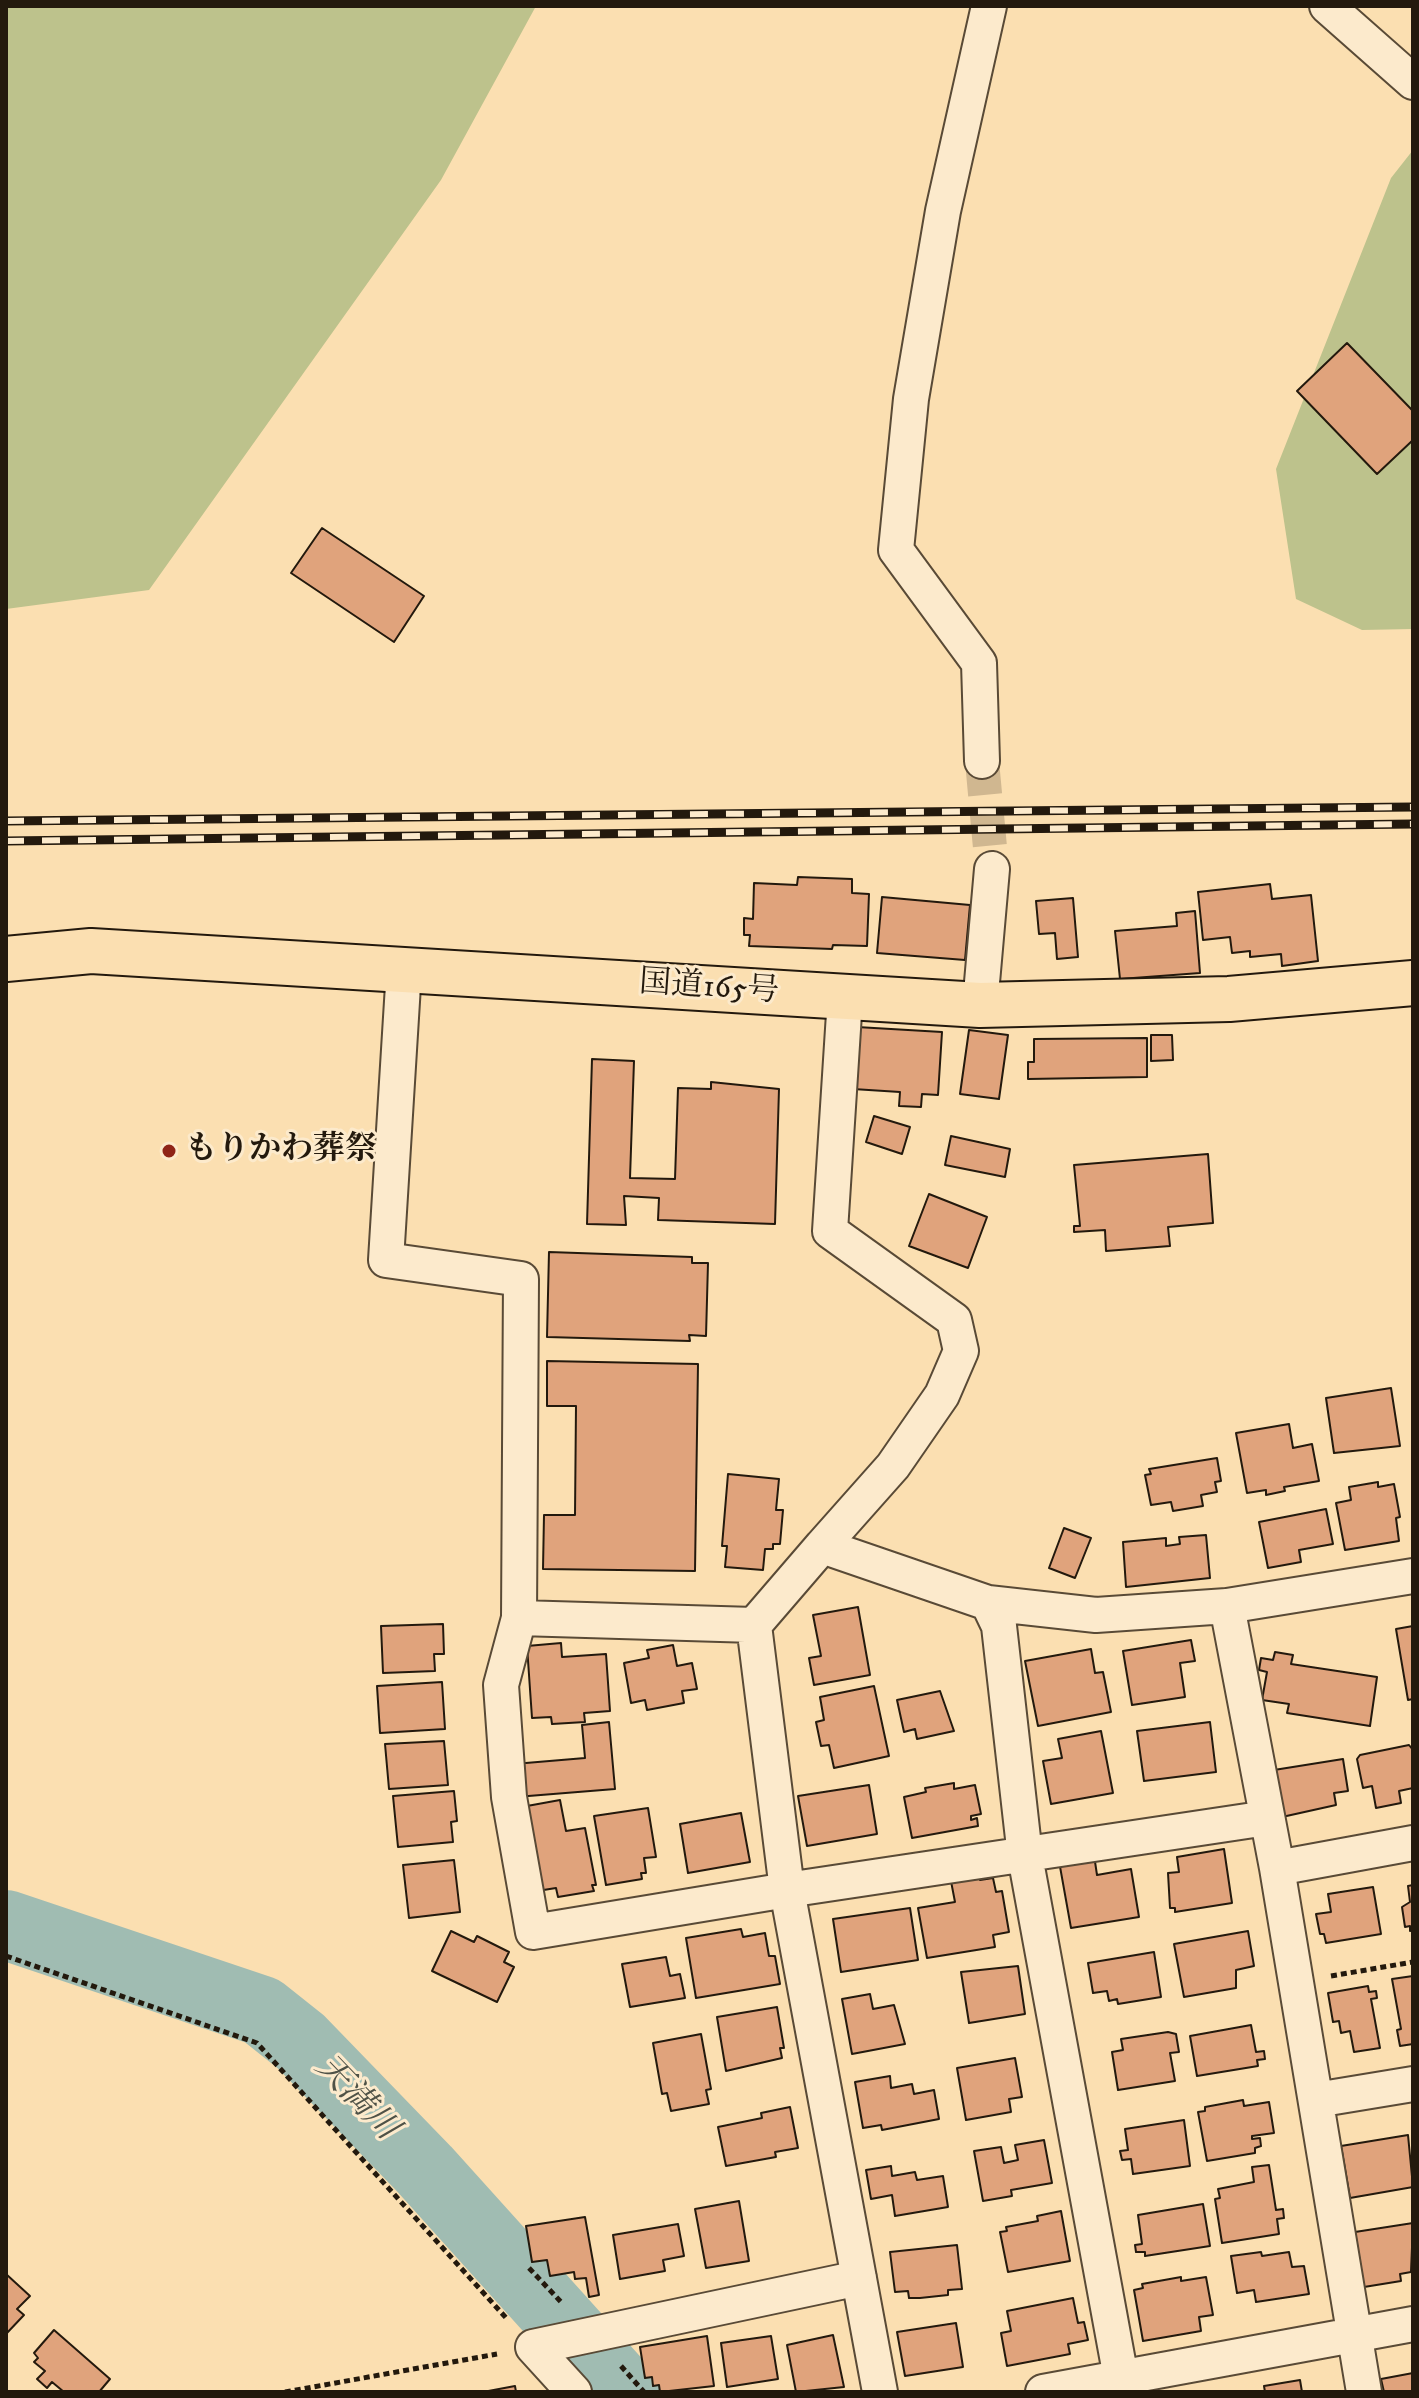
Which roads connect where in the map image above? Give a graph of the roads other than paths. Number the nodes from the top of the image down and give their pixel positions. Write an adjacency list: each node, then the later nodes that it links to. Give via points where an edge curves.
1 (989, 6): 4 (street, via 937,242 911,399 896,550 979,663)
2 (1327, 6): 3 (street)
3 (1413, 82)
4 (982, 761)
5 (992, 869): 10 (street)
6 (6, 959): 7 (highway, 国道165号, via 91,951)
7 (404, 969): 9 (highway, 国道165号); 15 (street, via 386,1260 521,1279)
8 (1413, 983): 10 (highway, 国道165号, via 1229,999)
9 (845, 998): 10 (highway, 国道165号); 11 (street, via 830,1231 954,1320 961,1351 942,1395 893,1466)
10 (980, 1005)
11 (822, 1546): 13 (street); 16 (street)
12 (1413, 1576): 14 (street)
13 (988, 1603): 14 (street, via 1096,1615); 19 (street, via 999,1626)
14 (1227, 1606): 17 (street)
15 (519, 1618): 16 (street); 21 (street, via 501,1685 509,1797 533,1932)
16 (754, 1625): 21 (street)
17 (1267, 1818): 19 (street); 20 (street)
18 (1413, 1843): 20 (street)
19 (1025, 1856): 21 (street); 27 (street)
20 (1277, 1868): 23 (street)
21 (787, 1890): 24 (street)
22 (1413, 2084): 23 (street)
23 (1316, 2100): 26 (street)
24 (859, 2278): 28 (street, via 533,2347); 29 (street)
25 (1413, 2324): 26 (street)
26 (1354, 2334): 27 (street); 31 (street)
27 (1121, 2378): 30 (street)
28 (574, 2392)
29 (880, 2392)
30 (1043, 2392)
31 (1364, 2392)

